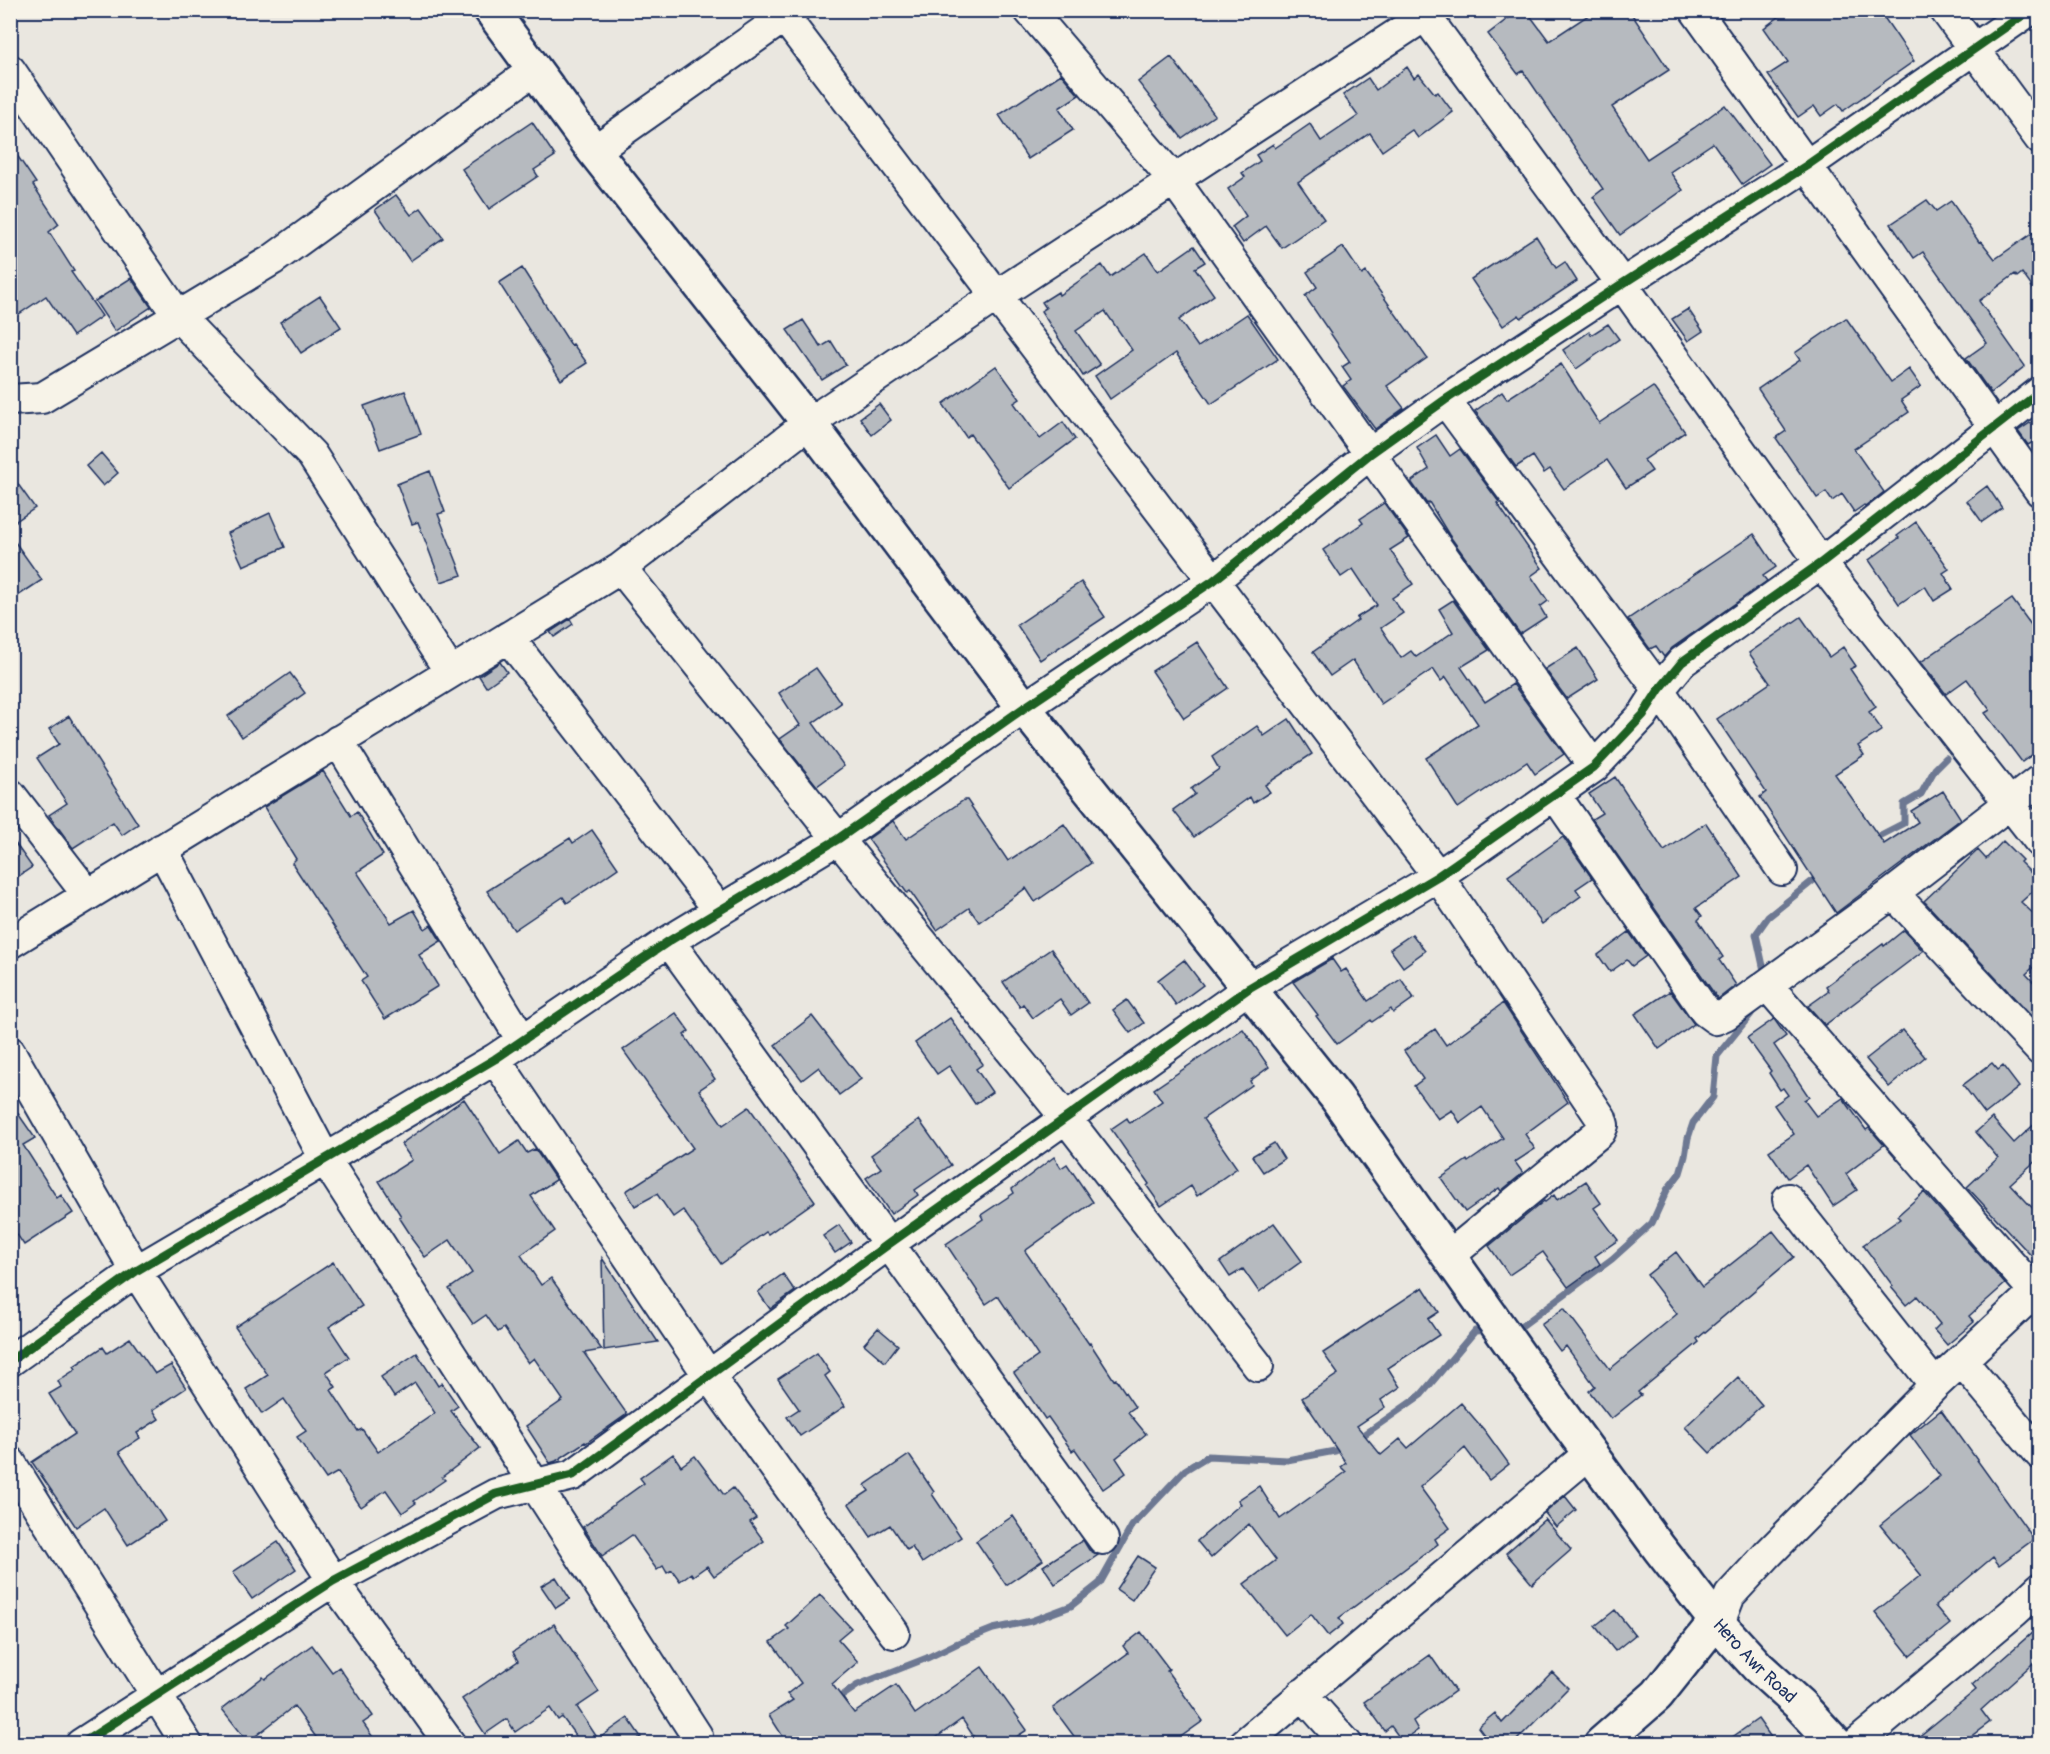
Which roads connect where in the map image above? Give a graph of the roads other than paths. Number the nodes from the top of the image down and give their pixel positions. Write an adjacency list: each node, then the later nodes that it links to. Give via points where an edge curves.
1 (491, 10): 10 (main road)
2 (1029, 10): 14 (street)
3 (1695, 10): 13 (street)
4 (1945, 10): 8 (street)
5 (2030, 10): 8 (street)
6 (1427, 12): 14 (street); 15 (street)
7 (786, 13): 12 (street); 16 (street)
8 (1973, 50): 11 (street); 13 (street)
9 (10, 70): 17 (street)
10 (534, 70): 12 (main road); 17 (street, via 272,260)
11 (2040, 139)
12 (594, 151): 21 (main road)
13 (1806, 166): 15 (street); 22 (street)
14 (1174, 180): 16 (street); 23 (street)
15 (1622, 284): 20 (street); 25 (street)
16 (996, 296): 21 (street); 27 (street)
17 (178, 316): 19 (street, via 42,398); 29 (street, via 312,455)
18 (2040, 392): 22 (street)
19 (10, 400)
20 (1445, 400): 23 (street); 30 (street)
21 (809, 423): 26 (street); 31 (main road)
22 (1994, 428): 24 (street); 25 (street)
23 (1371, 453): 27 (street); 33 (street)
24 (2040, 491)
25 (1821, 563): 30 (street, via 1682,662); 37 (street)
26 (621, 568): 28 (street); 38 (street)
27 (1213, 581): 31 (street); 42 (street)
28 (508, 637): 29 (street); 45 (street)
29 (450, 672): 32 (street)
30 (1659, 690): 33 (street, via 1643,715); 41 (street)
31 (1024, 708): 38 (street); 49 (main road)
32 (338, 741): 40 (street); 50 (street)
33 (1594, 767): 36 (street)
34 (2040, 780): 37 (street)
35 (10, 794): 44 (street)
36 (1555, 795): 42 (street); 48 (street, via 1712,1018 1725,1015)
37 (2008, 804): 39 (street); 43 (street)
38 (838, 839): 45 (street); 54 (street)
39 (2040, 842)
40 (162, 849): 44 (street); 55 (street)
41 (1782, 870)
42 (1438, 876): 49 (street); 58 (street, via 1603,1125 1600,1132)
43 (1893, 893): 48 (street); 51 (street)
44 (88, 895): 47 (street)
45 (719, 910): 46 (street)
46 (669, 941): 50 (street); 57 (street)
47 (10, 943)
48 (1767, 985): 60 (street)
49 (1248, 988): 54 (street); 58 (main road, via 1336,1097)
50 (522, 1040): 53 (street)
51 (2040, 1050)
52 (10, 1052): 59 (street)
53 (495, 1059): 55 (street); 64 (street)
54 (1066, 1118): 57 (street); 63 (street)
55 (325, 1159): 59 (street); 69 (street)
56 (1788, 1199): 65 (street)
57 (890, 1243): 64 (street); 70 (street)
58 (1449, 1256): 66 (main road)
59 (136, 1271): 62 (street); 71 (street)
60 (2037, 1289): 61 (street)
61 (1960, 1360): 65 (street); 67 (street)
62 (10, 1361)
63 (1258, 1366)
64 (709, 1376): 69 (street, via 573,1475); 74 (street)
65 (1935, 1385): 73 (street, via 1730,1595)
66 (1590, 1453): 73 (main road); 75 (street)
67 (2040, 1454)
68 (10, 1462): 76 (street)
69 (535, 1485): 71 (street, via 496,1494); 77 (street)
70 (1103, 1539)
71 (333, 1581): 76 (street); 80 (street)
72 (2040, 1588): 85 (street)
73 (1718, 1622): 83 (main road, Hero Awr Road, via 1658,1695); 84 (main road, Hero Awr Road)
74 (894, 1633)
75 (1302, 1694): 81 (street); 82 (street)
76 (156, 1695): 78 (street); 79 (street)
77 (696, 1736)
78 (81, 1743)
79 (187, 1743)
80 (450, 1743)
81 (1244, 1743)
82 (1347, 1743)
83 (1601, 1743)
84 (1836, 1743)
85 (1856, 1743)

